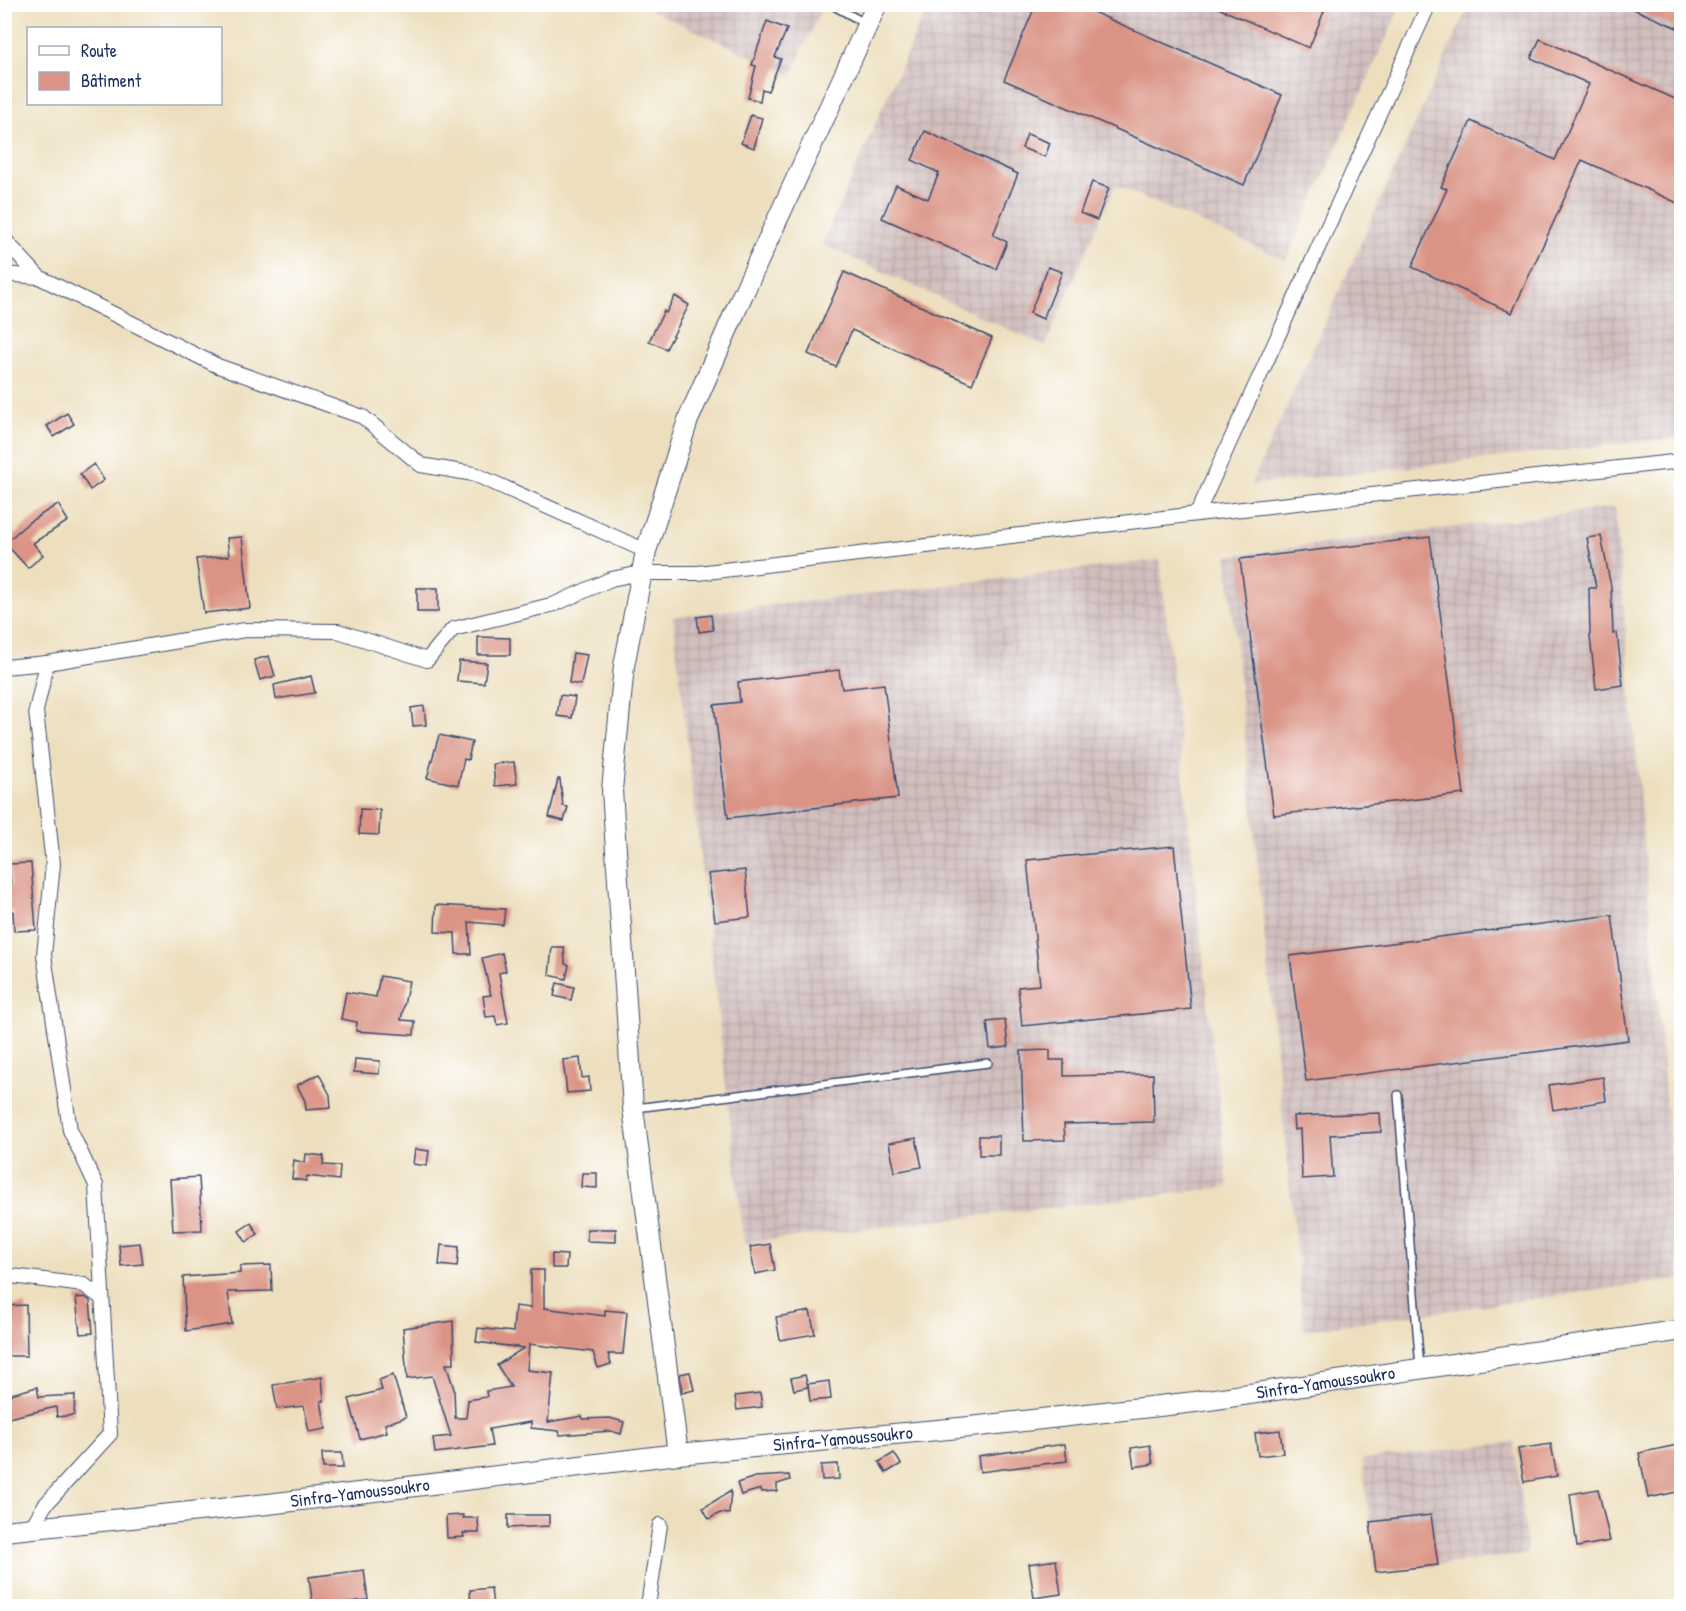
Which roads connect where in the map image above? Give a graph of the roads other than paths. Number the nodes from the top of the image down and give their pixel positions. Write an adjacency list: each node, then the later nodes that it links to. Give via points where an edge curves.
1 (830, 4): 4 (lane)
2 (877, 4): 4 (main road)
3 (1429, 4): 9 (street)
4 (867, 24): 10 (main road, via 688,420)
5 (4, 239): 7 (street)
6 (4, 274): 7 (street)
7 (39, 277): 10 (street, via 218,366 363,417 421,465 474,474)
8 (1682, 461): 9 (street)
9 (1197, 514): 11 (street, via 698,573)
10 (646, 551): 11 (main road)
11 (640, 573): 12 (street, via 611,579 555,604 453,629 427,660 338,631 245,630); 16 (main road, via 624,666 612,790)
12 (47, 663): 13 (street); 18 (street, via 36,711 53,864 44,955 70,1131 96,1185)
13 (4, 667)
14 (988, 1063): 16 (lane)
15 (1398, 1095): 20 (lane)
16 (633, 1108): 21 (main road)
17 (4, 1275): 18 (street, via 84,1285)
18 (102, 1298): 23 (street, via 110,1434 45,1505)
19 (1682, 1330): 20 (main road, Sinfra-Yamoussoukro)
20 (1420, 1369): 21 (main road, Sinfra-Yamoussoukro, via 1319,1386 1101,1413)
21 (678, 1454): 23 (main road, Sinfra-Yamoussoukro, via 268,1504)
22 (660, 1525): 25 (street)
23 (32, 1528): 24 (main road, Sinfra-Yamoussoukro)
24 (4, 1531)
25 (648, 1606)

